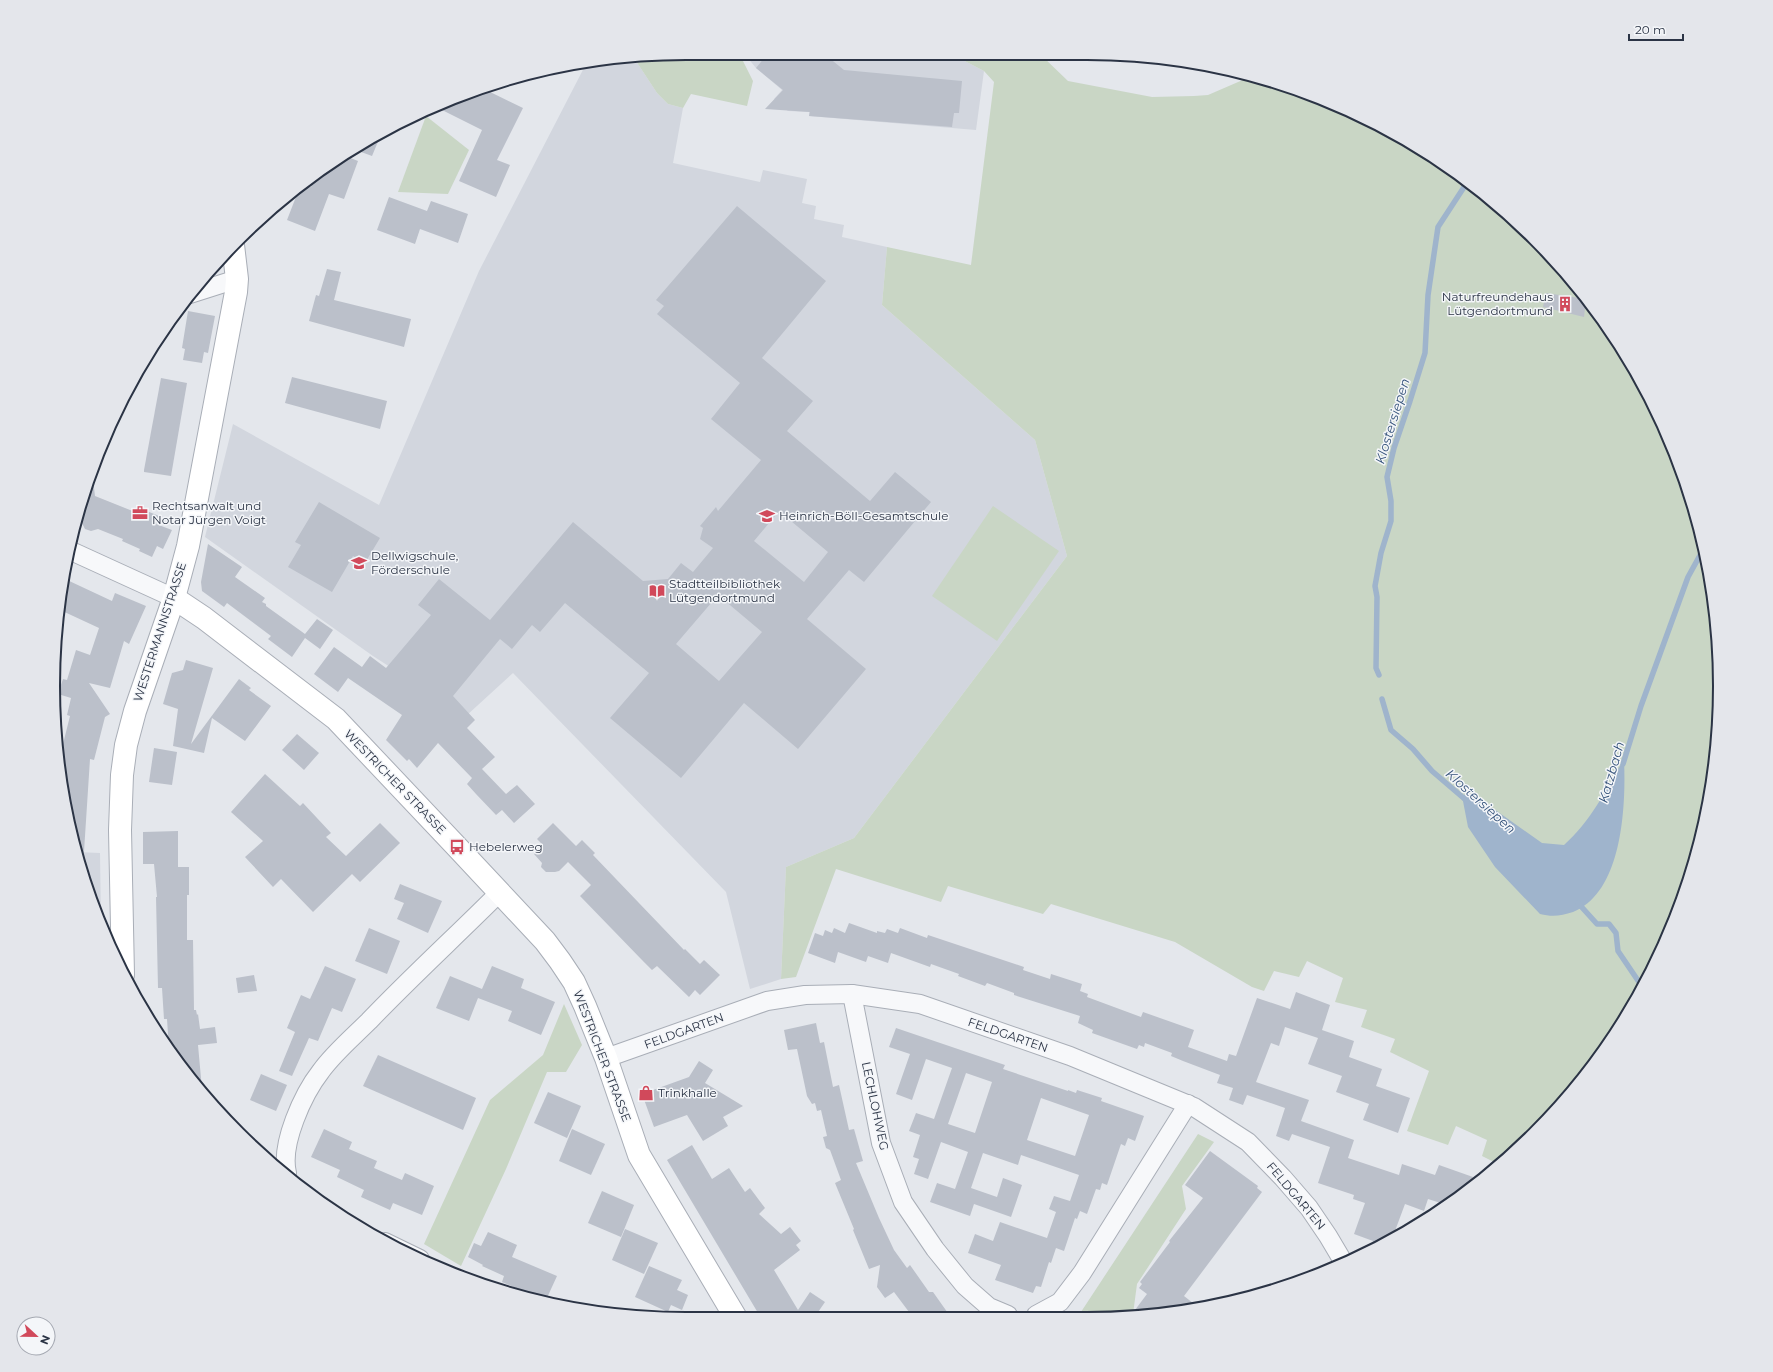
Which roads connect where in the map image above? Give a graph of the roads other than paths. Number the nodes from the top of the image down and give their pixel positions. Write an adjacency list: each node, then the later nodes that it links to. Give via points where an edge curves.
1 (234, 253): 2 (street, WESTERMANNSTRASSE)
2 (237, 278): 3 (street); 5 (street, WESTERMANNSTRASSE, via 188,546)
3 (201, 290)
4 (75, 553): 5 (street, WESTRICHER STRASSE)
5 (174, 598): 6 (street, WESTRICHER STRASSE, via 336,719); 7 (street, WESTERMANNSTRASSE, via 135,710 126,745 120,830)
6 (499, 893): 9 (street, WESTRICHER STRASSE, via 545,941 574,982); 11 (street, via 321,1070 304,1100 288,1142)
7 (123, 958)
8 (852, 994): 9 (street, FELDGARTEN, via 805,994 767,1001); 10 (street, FELDGARTEN, via 920,1004 1070,1056); 14 (street, LECHLOHWEG, via 881,1143 903,1202 935,1249 965,1286 989,1307)
9 (606, 1058): 13 (street, WESTRICHER STRASSE, via 639,1155)
10 (1188, 1104): 12 (street, FELDGARTEN, via 1248,1142 1309,1208); 15 (street, via 1082,1273 1060,1302)
11 (286, 1168)
12 (1341, 1258)
13 (732, 1312)
14 (1001, 1312)
15 (1042, 1312)

